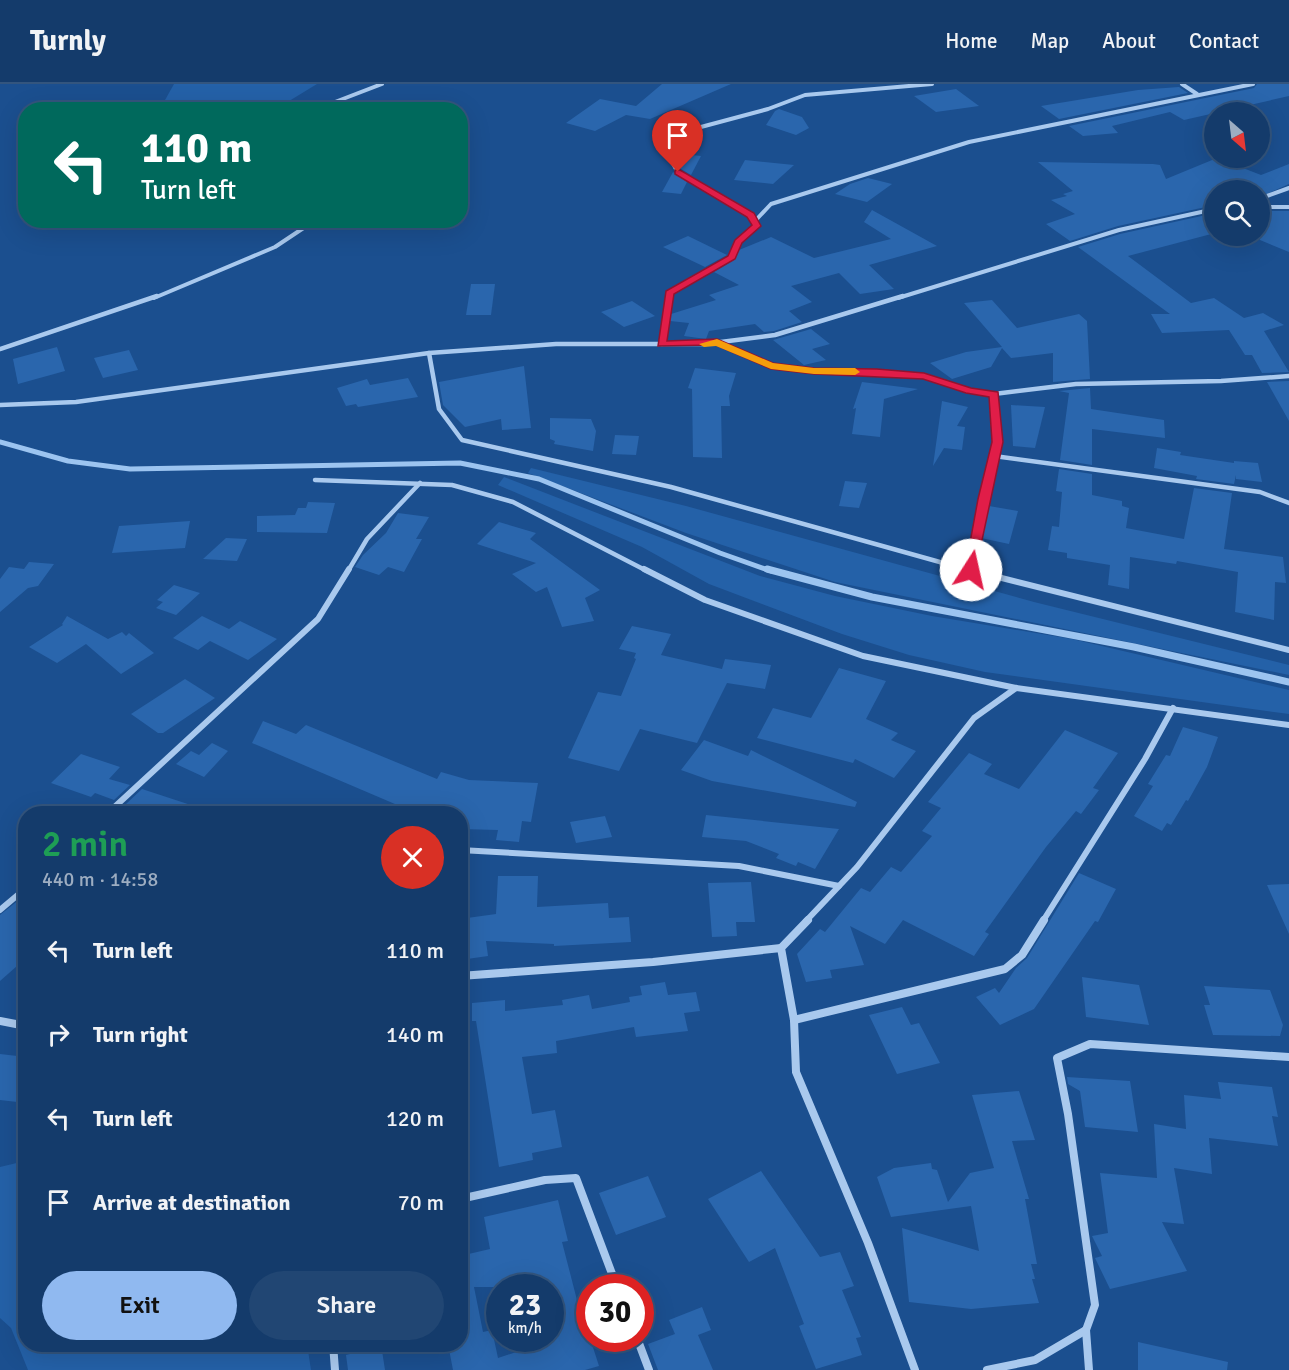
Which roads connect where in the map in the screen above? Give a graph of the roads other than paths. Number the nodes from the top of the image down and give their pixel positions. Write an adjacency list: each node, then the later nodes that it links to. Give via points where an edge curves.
1 (382, 84): 6 (street)
2 (932, 84): 12 (street, via 805,96 768,110 671,135 671,162 678,172)
3 (1182, 84): 5 (street)
4 (1253, 84): 5 (street)
5 (1197, 94): 12 (street, via 969,142 771,204)
6 (335, 102)
7 (1289, 188): 8 (street)
8 (1270, 195)
9 (1270, 207): 10 (street)
10 (1289, 207)
11 (1204, 211): 14 (street, via 1119,230 775,335)
12 (755, 220): 15 (street, via 756,226 738,242 731,257 669,293)
13 (304, 228): 16 (street, via 275,247 138,304)
14 (717, 342): 15 (street); 19 (street, via 771,366 924,376 970,391)
15 (662, 344): 17 (street, via 556,344)
16 (0, 349)
17 (429, 353): 20 (street, via 76,402); 25 (street, via 439,409 462,440 671,487)
18 (1289, 376): 19 (street, via 1076,384)
19 (994, 394): 21 (street, via 998,442)
20 (0, 405)
21 (994, 456): 24 (street, via 1260,492); 25 (street)
22 (315, 480): 23 (street)
23 (420, 483): 27 (street, via 452,484 513,502 705,600 863,656); 30 (street, via 368,539 318,619)
24 (1289, 503)
25 (971, 570): 26 (street)
26 (1289, 650)
27 (1016, 688): 28 (street); 32 (street, via 974,718)
28 (1173, 708): 29 (street); 37 (street, via 1022,955 1005,969)
29 (1289, 725)
30 (116, 806)
31 (468, 850): 32 (street, via 739,866)
32 (839, 886): 35 (street)
33 (18, 895): 34 (street)
34 (0, 910)
35 (781, 948): 36 (street); 37 (street)
36 (468, 975)
37 (794, 1020): 48 (street, via 796,1072 868,1243)
38 (0, 1021): 39 (street)
39 (18, 1024)
40 (1289, 1057): 43 (street, via 1089,1044 1057,1058 1095,1305)
41 (468, 1197): 42 (street, via 545,1180 576,1178)
42 (612, 1274)
43 (1086, 1330): 49 (street, via 1035,1360); 50 (street)
44 (334, 1352): 46 (street)
45 (642, 1352): 47 (street)
46 (335, 1370)
47 (649, 1370)
48 (915, 1370)
49 (987, 1370)
50 (1089, 1370)

